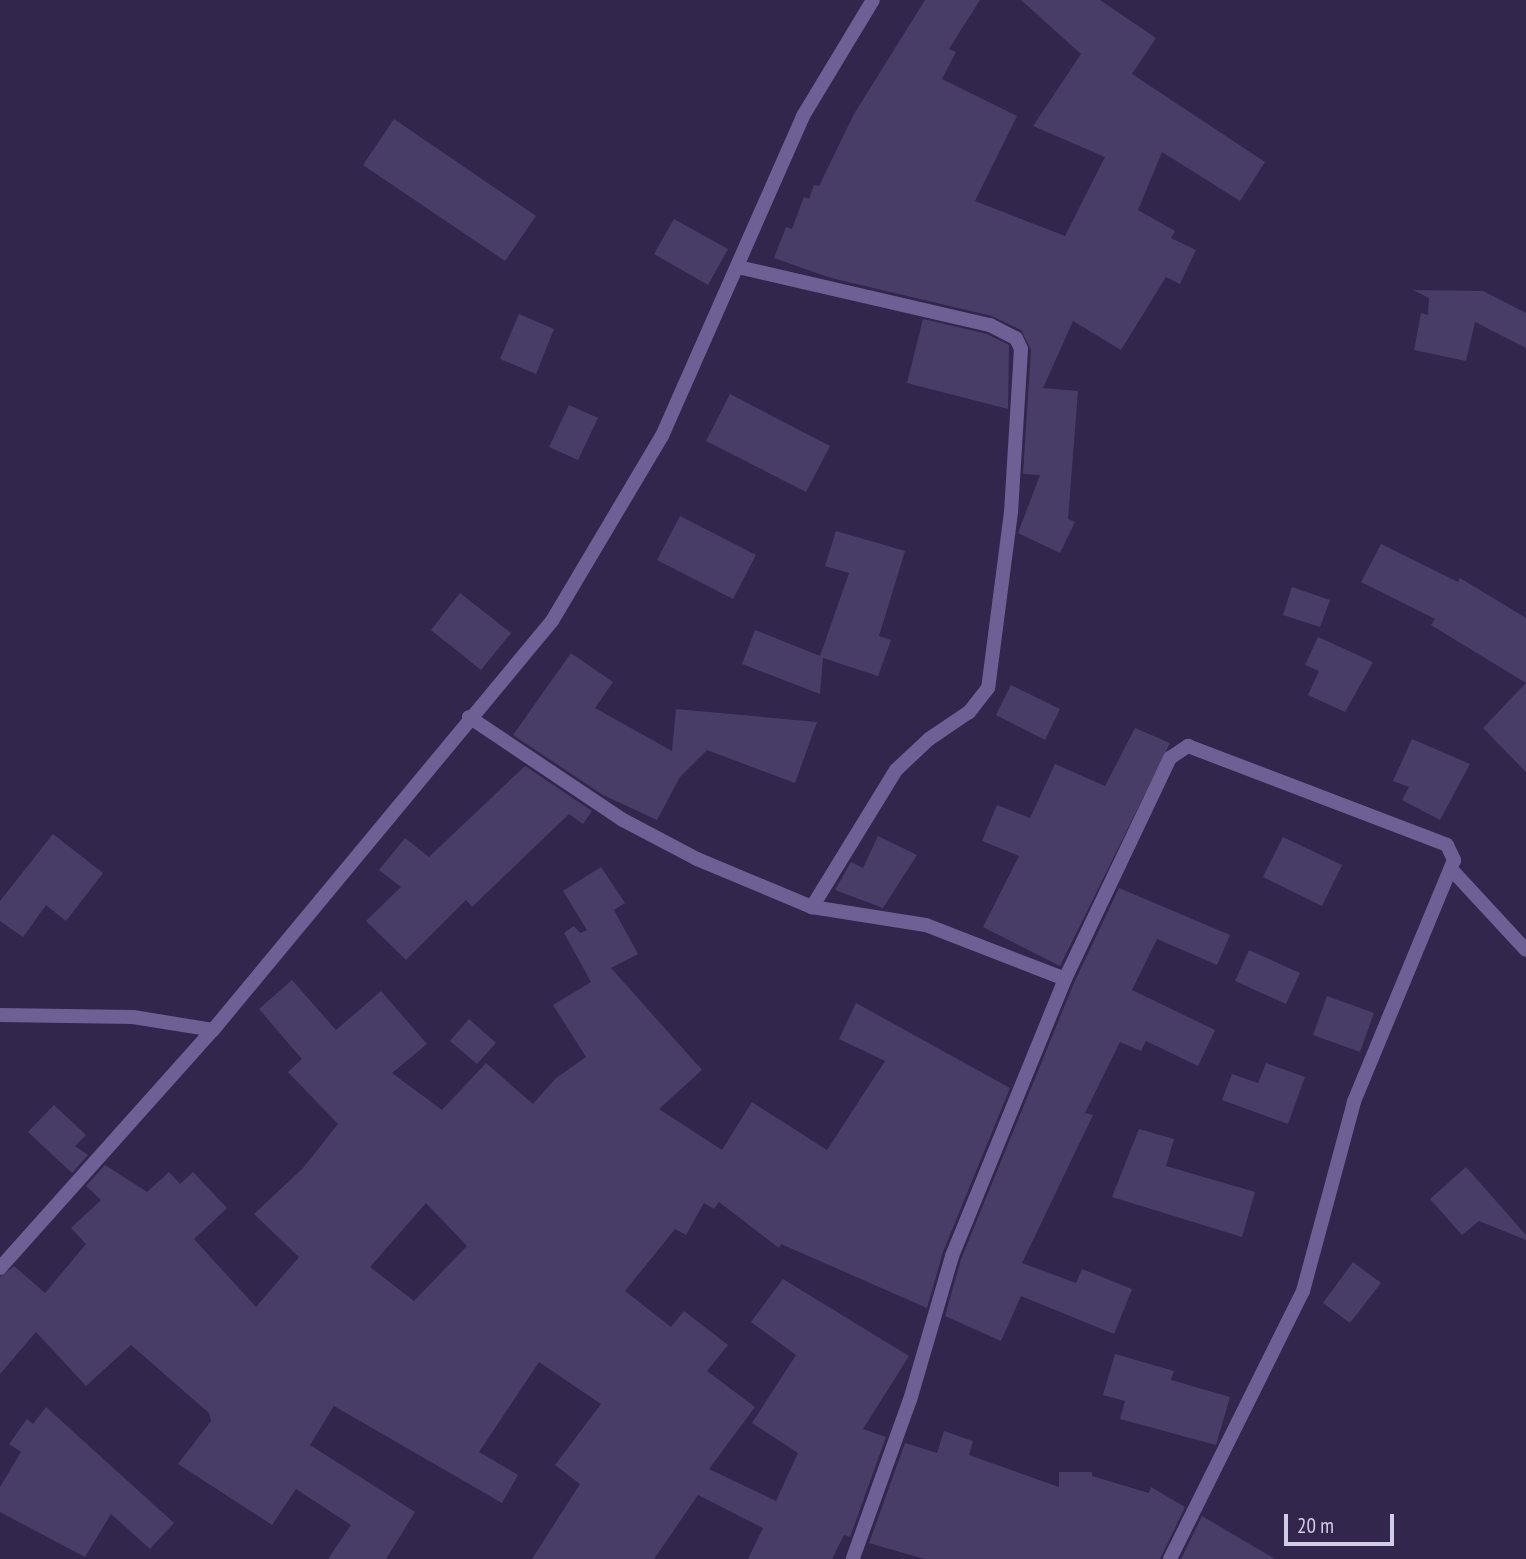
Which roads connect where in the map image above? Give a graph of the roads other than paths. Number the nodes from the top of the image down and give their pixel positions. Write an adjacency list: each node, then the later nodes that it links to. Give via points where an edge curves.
1 (873, 0): 2 (street, via 803,116)
2 (738, 267): 3 (street, via 662,436 552,621); 5 (street, via 990,325 1016,338 1021,349 1011,512 988,688 969,712 929,738 896,770)
3 (469, 717): 5 (street, via 623,820); 9 (street)
4 (1451, 869): 6 (street); 7 (street, via 1452,852 1447,845 1196,748 1181,748 1170,758); 12 (street, via 1354,1102 1303,1291)
5 (812, 907): 7 (street, via 926,925)
6 (1526, 950)
7 (1065, 979): 11 (street, via 952,1256 910,1400)
8 (0, 1015): 9 (street, via 133,1017)
9 (212, 1030): 10 (street)
10 (0, 1268)
11 (853, 1558)
12 (1170, 1559)

